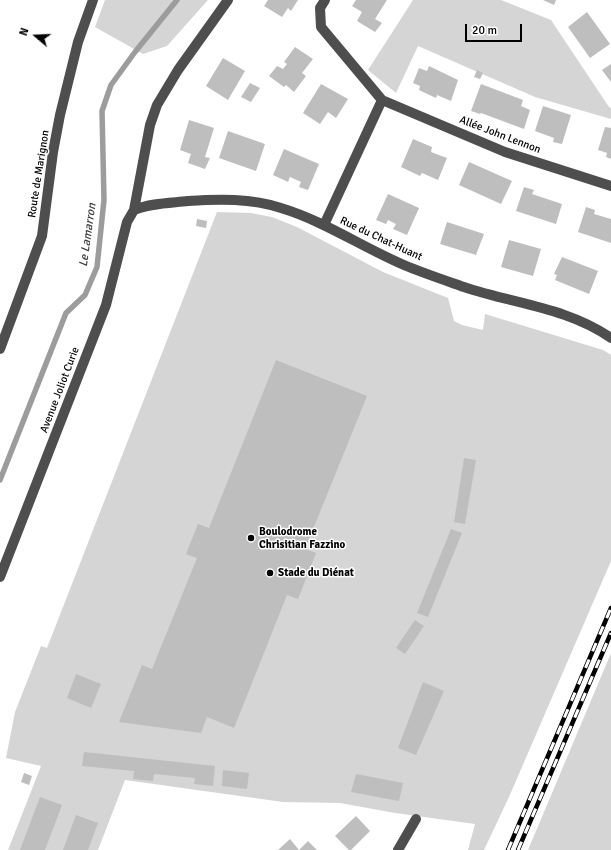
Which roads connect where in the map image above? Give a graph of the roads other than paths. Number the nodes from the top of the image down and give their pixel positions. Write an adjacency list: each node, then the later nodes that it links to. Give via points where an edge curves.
1 (93, 0): 9 (street, Route de Marignon, via 78,42 60,115 42,236)
2 (228, 0): 6 (street, Avenue Joliot Curie, via 178,70 157,105 150,125)
3 (325, 0): 4 (street, Allée John Lennon, via 320,8 321,27)
4 (382, 100): 5 (street, Allée John Lennon, via 505,152); 7 (street)
5 (611, 186)
6 (134, 210): 7 (street, Rue du Chat-Huant, via 146,205 208,200 244,201 280,208); 10 (street, Avenue Joliot Curie, via 127,222 106,306)
7 (324, 225): 8 (street, Rue du Chat-Huant, via 404,265 465,288 556,311)
8 (611, 338)
9 (0, 349)
10 (0, 577)
11 (416, 819): 12 (street)
12 (398, 850)

